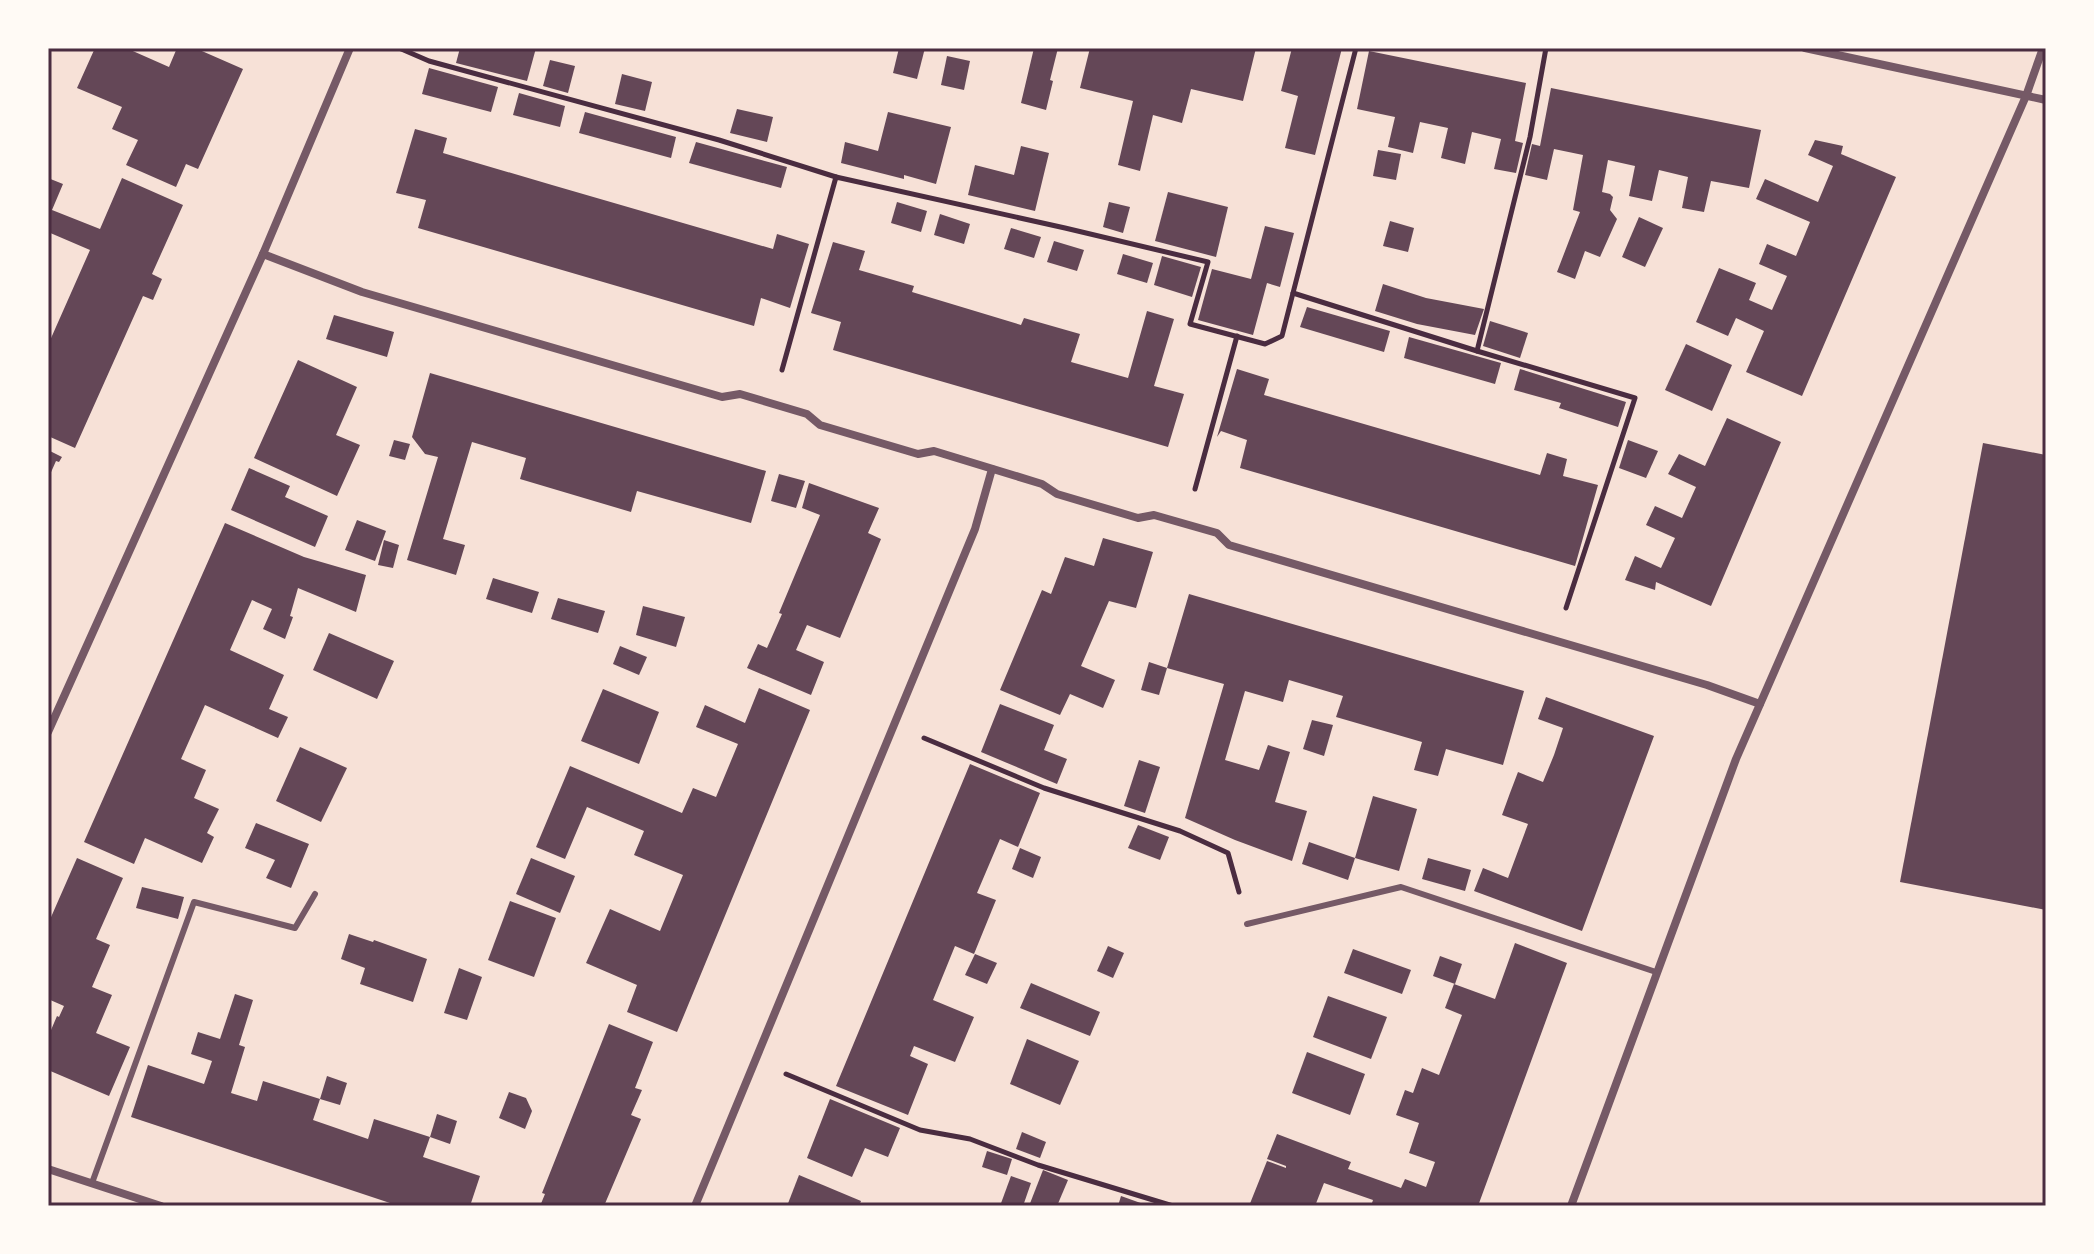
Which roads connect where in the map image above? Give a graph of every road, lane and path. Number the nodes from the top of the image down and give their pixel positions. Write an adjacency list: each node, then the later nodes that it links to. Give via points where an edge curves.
1 (350, 48): 10 (street)
2 (399, 48): 9 (path)
3 (1356, 48): 11 (path)
4 (1546, 48): 13 (path, via 1530,137)
5 (1805, 48): 7 (street)
6 (2043, 48): 7 (street)
7 (2026, 96): 8 (street); 18 (street)
8 (2046, 100)
9 (836, 177): 12 (path, via 1208,262 1190,324); 14 (path)
10 (263, 254): 14 (street, via 362,292 722,397 740,394); 20 (street)
11 (1293, 293): 12 (path, via 1282,336 1265,344); 13 (path)
12 (1237, 336): 16 (path)
13 (1477, 351): 17 (path, via 1635,398)
14 (773, 404): 15 (street, via 807,414 820,425)
15 (992, 469): 16 (street, via 1138,518 1154,515); 19 (street, via 975,529)
16 (1185, 524): 17 (street, via 1217,533 1229,545)
17 (1556, 640): 18 (street)
18 (1760, 704): 23 (street)
19 (894, 725): 22 (path, via 1044,788 1180,831 1228,853); 24 (street)
20 (48, 732)
21 (315, 894): 26 (lane, via 295,928 194,902)
22 (1247, 924): 23 (lane, via 1401,887)
23 (1656, 972): 30 (street)
24 (755, 1062): 28 (street); 29 (path, via 920,1130 970,1139)
25 (48, 1169): 26 (street)
26 (92, 1183): 27 (street)
27 (161, 1206)
28 (695, 1206)
29 (1173, 1206)
30 (1571, 1206)

